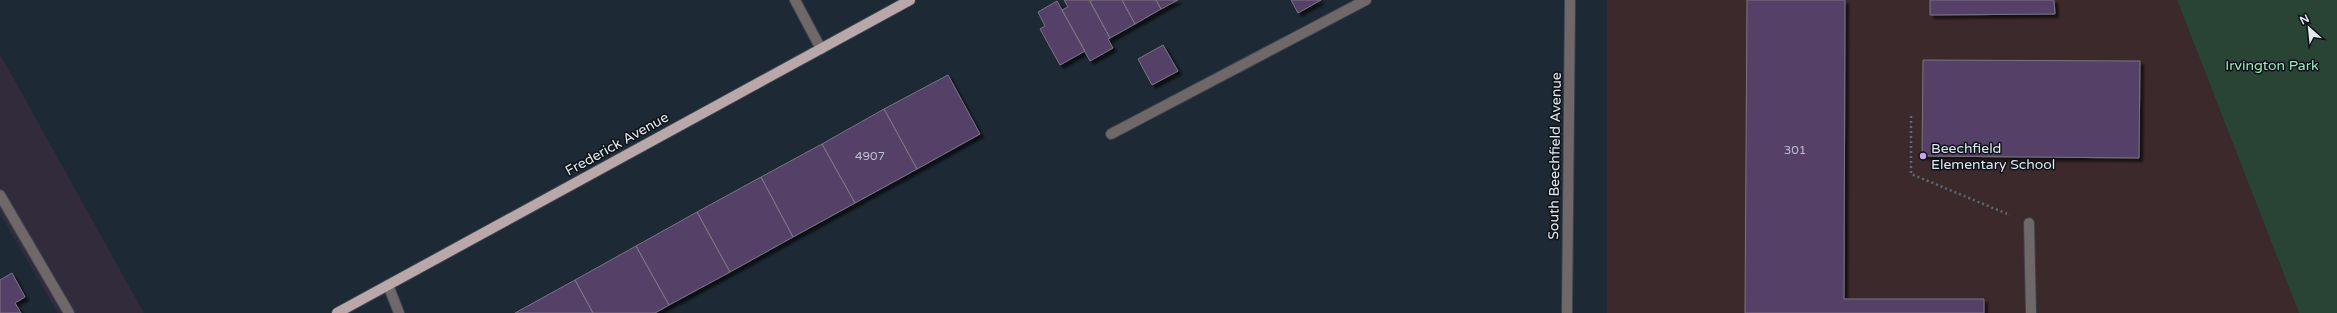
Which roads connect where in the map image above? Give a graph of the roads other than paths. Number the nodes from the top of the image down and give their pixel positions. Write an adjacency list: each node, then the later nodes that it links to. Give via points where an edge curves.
1 (795, 0): 5 (street)
2 (910, 0): 5 (main road, Frederick Avenue)
3 (1366, 0): 6 (street)
4 (1570, 0): 13 (street, South Beechfield Avenue)
5 (821, 49): 9 (main road, Frederick Avenue)
6 (1111, 134)
7 (0, 195): 10 (street)
8 (2029, 223): 14 (street)
9 (388, 285): 11 (main road, Frederick Avenue); 12 (street)
10 (69, 313)
11 (337, 313)
12 (399, 313)
13 (1567, 313)
14 (2031, 313)

